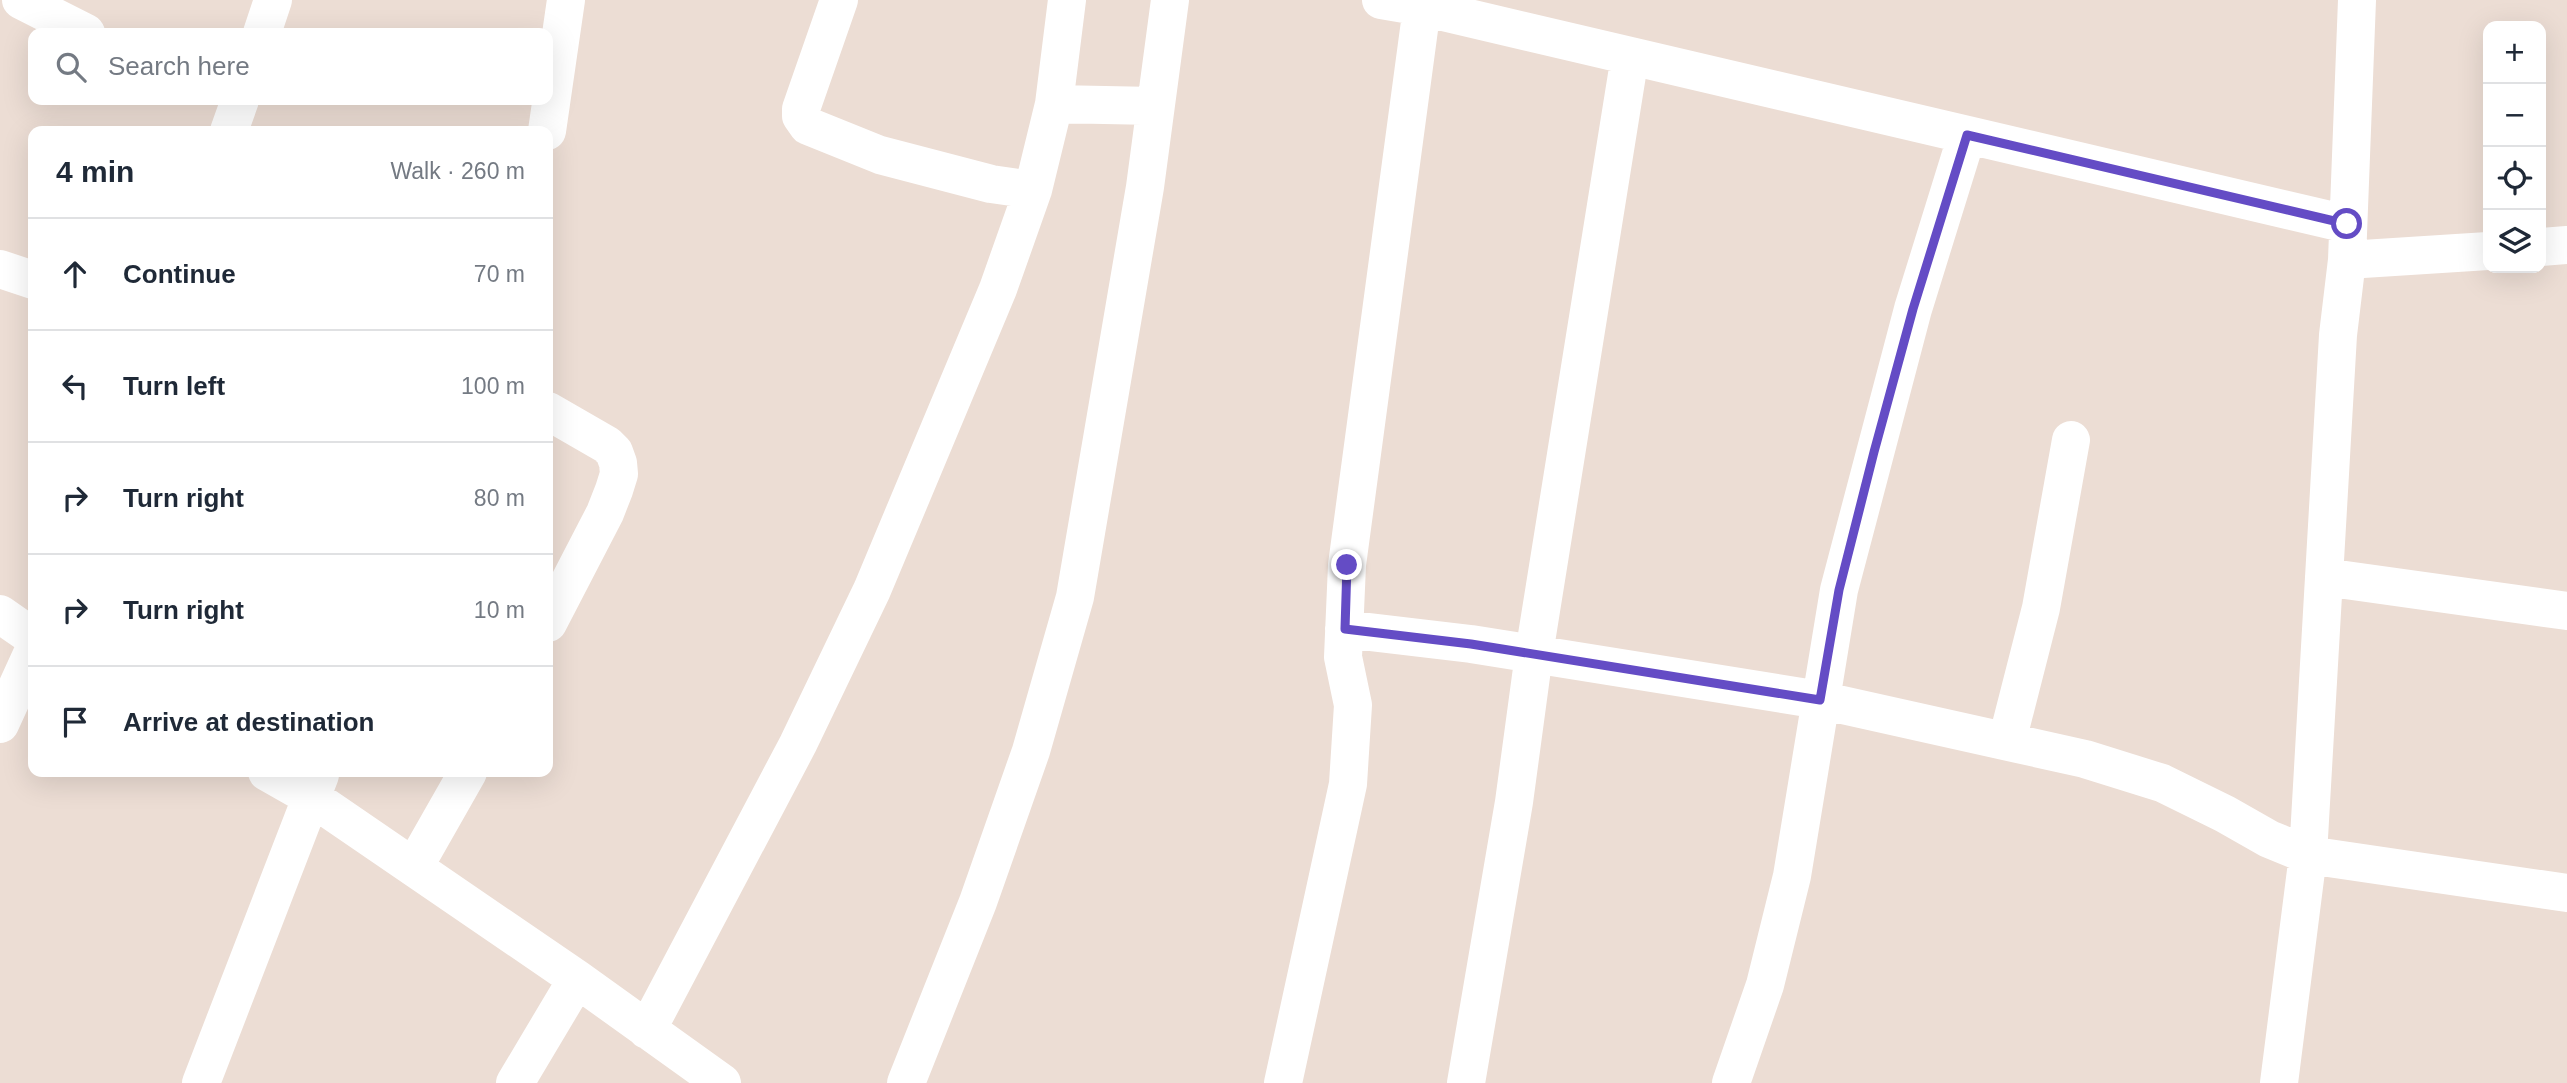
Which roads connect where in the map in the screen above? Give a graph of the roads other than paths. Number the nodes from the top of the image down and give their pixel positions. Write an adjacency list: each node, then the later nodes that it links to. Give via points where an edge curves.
1 (21, 0): 10 (street)
2 (272, 0): 11 (street)
3 (566, 0): 13 (street)
4 (839, 0): 19 (street, via 801,109 807,125 880,155)
5 (1067, 0): 14 (street)
6 (1170, 0): 16 (street)
7 (1381, 0): 9 (street)
8 (2357, 0): 20 (street)
9 (1422, 7): 12 (street); 32 (street, via 1347,565)
10 (76, 28)
11 (264, 28)
12 (1630, 56): 18 (street); 34 (street)
13 (553, 90)
14 (1054, 104): 16 (street); 19 (street)
15 (551, 105): 17 (street)
16 (1154, 106): 50 (street, via 1145,187 1075,597 1031,751 978,902)
17 (548, 126)
18 (1967, 135): 20 (street); 36 (street, via 1874,452 1839,590)
19 (1032, 190): 46 (street, via 998,289 872,590 798,744)
20 (2347, 242): 23 (street); 28 (street)
21 (2567, 245): 22 (street)
22 (2546, 247)
23 (2483, 251)
24 (0, 269): 25 (street)
25 (28, 279)
26 (553, 414): 30 (street, via 607,445 614,452 619,474 605,513)
27 (2071, 440): 38 (street, via 2041,608)
28 (2324, 577): 29 (street); 42 (street)
29 (2567, 611)
30 (553, 613)
31 (0, 614): 33 (street)
32 (1345, 629): 34 (street); 51 (street, via 1343,657 1353,705 1348,784)
33 (28, 634)
34 (1534, 654): 36 (street); 52 (street)
35 (28, 663): 37 (street)
36 (1820, 700): 38 (street); 53 (street, via 1792,876 1765,985)
37 (0, 724)
38 (2007, 741): 42 (street, via 2162,783)
39 (287, 777): 41 (street)
40 (465, 777): 43 (street)
41 (316, 784): 43 (street); 47 (street)
42 (2308, 855): 44 (street); 54 (street)
43 (414, 867): 45 (street)
44 (2567, 893)
45 (577, 979): 46 (street); 48 (street)
46 (647, 1030): 49 (street)
47 (201, 1083)
48 (515, 1083)
49 (722, 1083)
50 (906, 1083)
51 (1283, 1083)
52 (1466, 1083)
53 (1731, 1083)
54 (2279, 1083)

